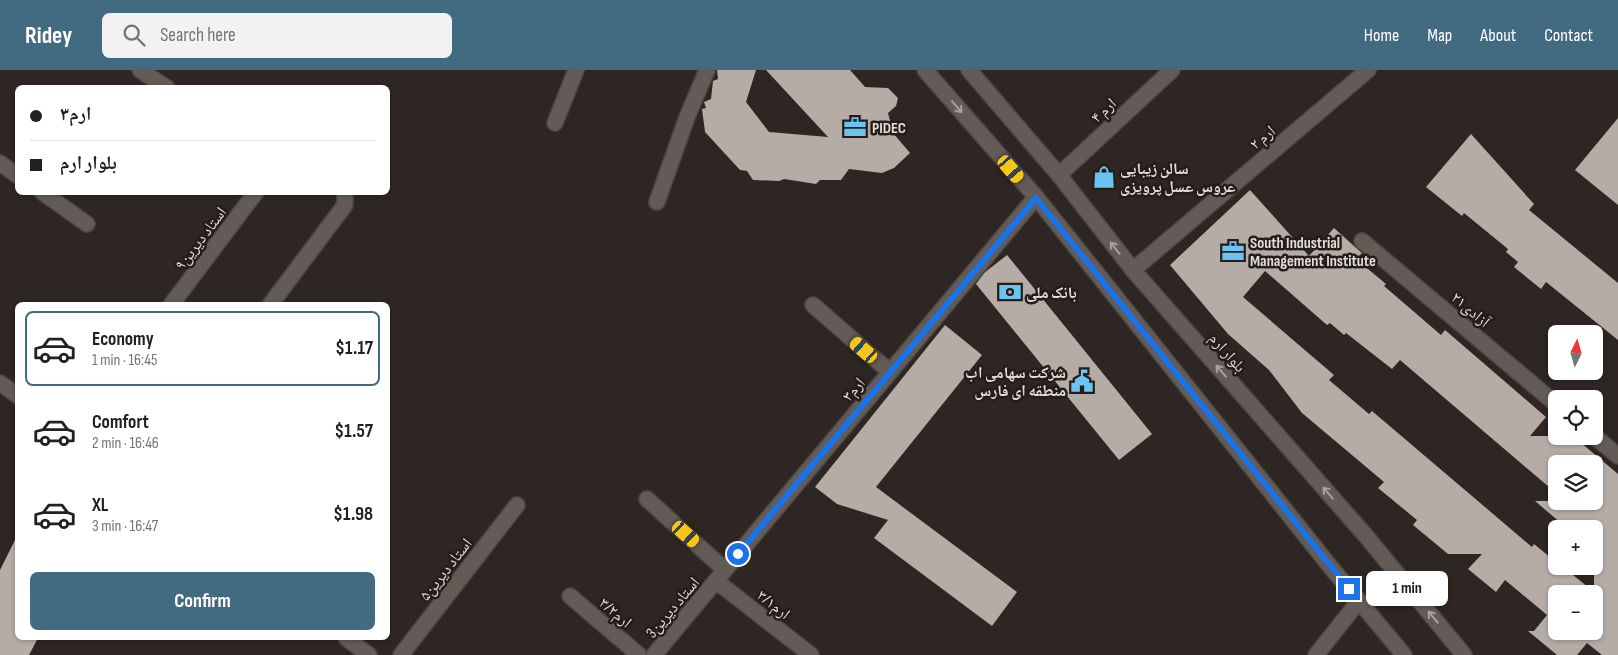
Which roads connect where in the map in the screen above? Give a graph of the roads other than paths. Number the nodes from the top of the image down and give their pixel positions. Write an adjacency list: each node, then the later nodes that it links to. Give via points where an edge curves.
1 (140, 70): 8 (street)
2 (576, 70): 9 (street)
3 (707, 70): 17 (street)
4 (925, 70): 16 (street, one-way to 16)
5 (969, 70): 12 (street, بلوار ارم)
6 (1172, 70): 12 (street, ارم ۴)
7 (1368, 70): 20 (street, ارم ۲)
8 (162, 85)
9 (555, 124)
10 (0, 163): 11 (street)
11 (15, 174)
12 (1058, 175): 20 (street, بلوار ارم, one-way to 12)
13 (46, 195): 18 (street)
14 (254, 195): 21 (street, استاد دیرین۹)
15 (345, 195): 22 (street, via 345,205)
16 (1036, 198): 24 (street, ارم۳); 34 (street)
17 (657, 202)
18 (87, 224)
19 (1362, 241): 27 (street, آزادی۲۱)
20 (1133, 270): 43 (street, بلوار ارم, one-way to 20, via 1366,536)
21 (173, 302)
22 (272, 302)
23 (813, 305): 24 (street)
24 (890, 372): 32 (street, ارم۳)
25 (0, 383): 26 (street)
26 (15, 394)
27 (1548, 397)
28 (1603, 444): 29 (street)
29 (1618, 456)
30 (647, 499): 32 (street, ۳/۱ارم)
31 (517, 505): 37 (street, استاد دیرین۵)
32 (721, 575): 39 (street, 3استاد دیرین); 40 (street, ۳/۱ارم)
33 (570, 596): 38 (street, ۳/۲ارم)
34 (1359, 601): 41 (street); 42 (street)
35 (349, 640): 36 (street)
36 (369, 655)
37 (401, 655)
38 (639, 655)
39 (654, 655)
40 (811, 655)
41 (1316, 655)
42 (1404, 655)
43 (1464, 655)

